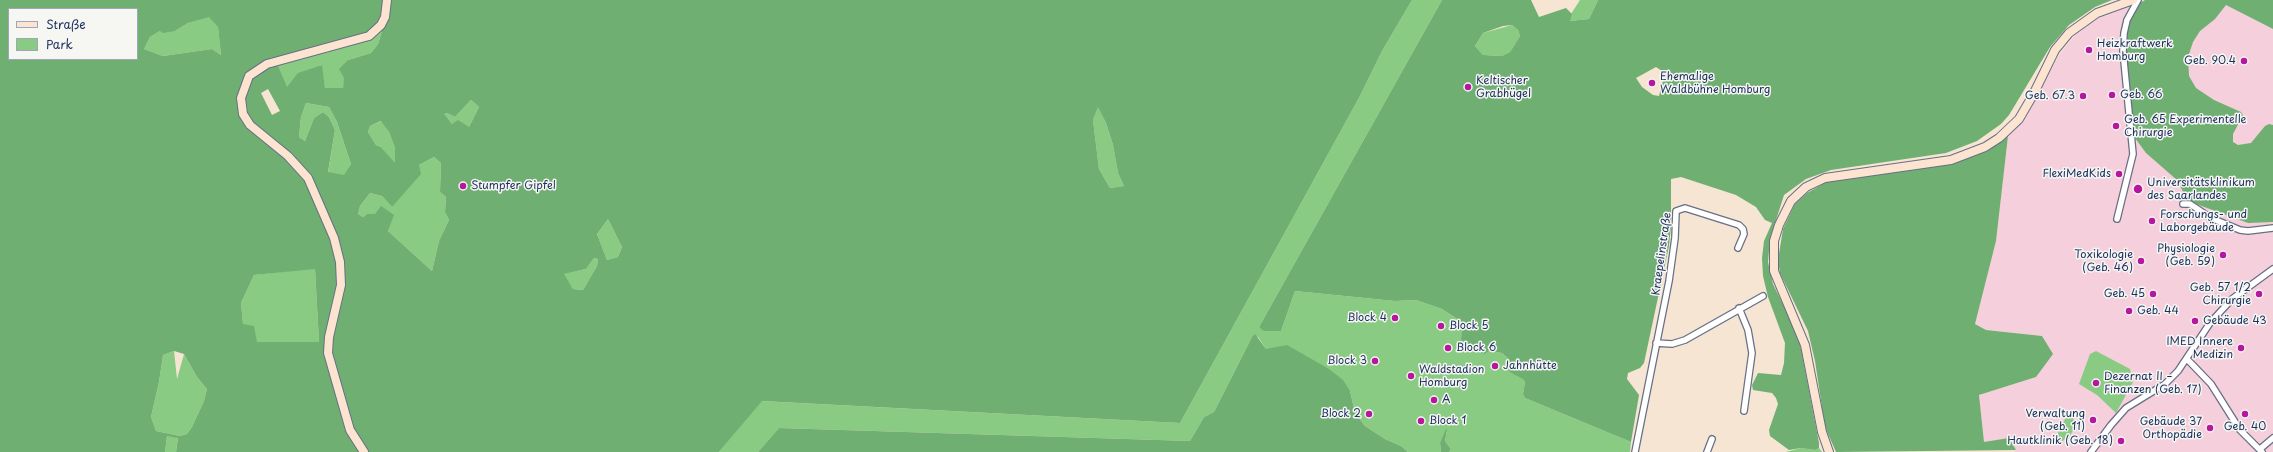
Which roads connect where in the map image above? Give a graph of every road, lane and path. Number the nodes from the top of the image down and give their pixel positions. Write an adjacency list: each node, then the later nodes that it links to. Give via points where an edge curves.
1 (387, 0): 17 (street, via 385,17 381,25 369,36 267,64 249,76 241,98 243,114 250,125 288,156 308,178 334,238 340,262 341,285 328,337 328,353 350,430)
2 (2134, 0): 20 (street, via 2097,13 2069,33 2055,50 2019,119 1985,147 1951,160 1825,178 1806,187 1791,201 1774,241 1774,271 1805,345 1822,432)
3 (2138, 0): 5 (street, via 2127,20 2124,33 2123,51 2133,154)
4 (2183, 204): 6 (street, via 2190,204 2210,218 2240,230)
5 (2117, 219)
6 (2273, 228)
7 (1738, 248): 11 (street, Kraepelinstraße, via 1744,234 1739,225 1685,208 1676,211 1673,258)
8 (2273, 269): 12 (street, via 2224,306)
9 (1763, 296): 10 (street)
10 (1739, 308): 11 (street, via 1679,343); 13 (street, via 1748,330 1752,353)
11 (1656, 342): 18 (street, Kraepelinstraße)
12 (2187, 359): 16 (street, via 2211,384 2240,430); 21 (street, via 2165,384 2120,415)
13 (1744, 411)
14 (2273, 438): 16 (street)
15 (1712, 439): 19 (street)
16 (2261, 450)
17 (364, 452)
18 (1635, 452)
19 (1707, 452)
20 (1829, 452)
21 (2091, 452)

